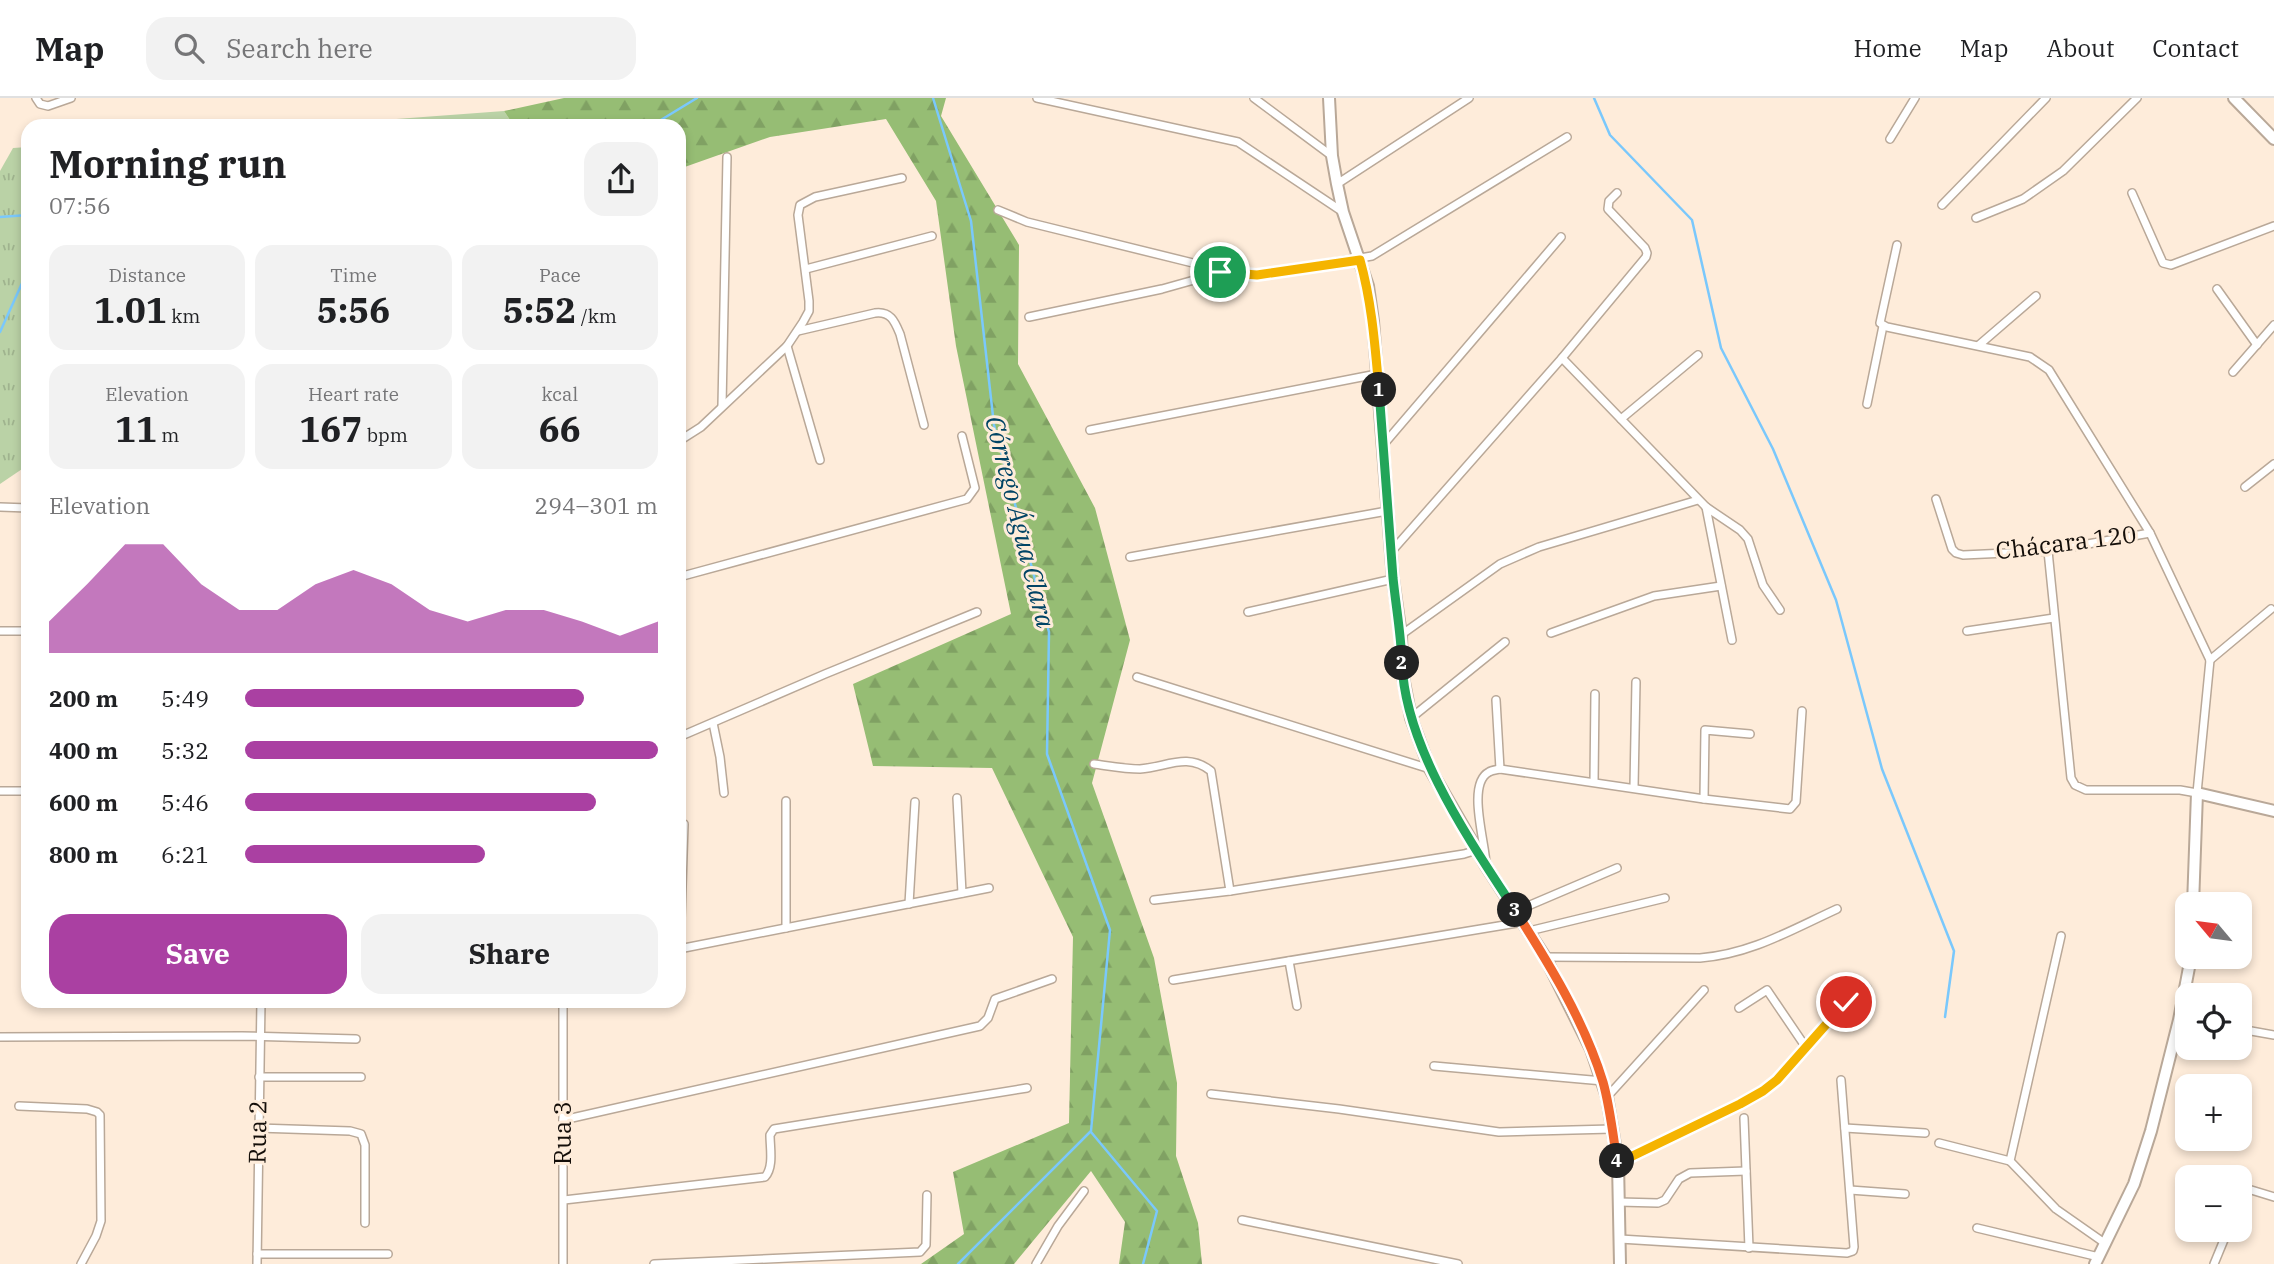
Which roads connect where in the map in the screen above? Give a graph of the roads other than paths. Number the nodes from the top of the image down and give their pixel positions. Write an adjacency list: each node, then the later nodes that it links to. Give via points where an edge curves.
1 (36, 98): 2 (street, via 48,106)
2 (71, 98)
3 (1037, 98): 22 (street, via 1238,142)
4 (1254, 98): 14 (street)
5 (1469, 98): 17 (street)
6 (1914, 98): 12 (street)
7 (2046, 98): 20 (street)
8 (2137, 98): 23 (street, via 2063,170 2023,199)
9 (2234, 98): 13 (street)
10 (1332, 100): 14 (street)
11 (1567, 137): 28 (street)
12 (1890, 139)
13 (2274, 139)
14 (1332, 156): 17 (street)
15 (727, 157): 45 (street)
16 (902, 178): 29 (street, via 814,197 800,205)
17 (1337, 184): 22 (street)
18 (2132, 192): 24 (street, via 2166,265)
19 (1617, 193): 41 (street, via 1608,209 1645,248 1646,257)
20 (1941, 205)
21 (998, 211): 30 (street)
22 (1343, 212): 28 (street)
23 (1976, 218)
24 (2274, 226)
25 (932, 236): 29 (street)
26 (1561, 237): 51 (street)
27 (1897, 245): 34 (street)
28 (1360, 260): 30 (street, via 1257,275); 43 (street, via 1371,309)
29 (806, 268): 36 (street, via 808,311)
30 (1220, 272): 33 (street)
31 (2217, 289): 38 (street)
32 (2036, 296): 37 (street)
33 (1028, 317)
34 (1882, 325): 37 (street); 44 (street)
35 (2274, 325): 38 (street)
36 (797, 331): 39 (street); 47 (street, via 881,312 890,316 900,334)
37 (1979, 345): 61 (street, via 2030,357 2049,370)
38 (2257, 345): 42 (street)
39 (787, 346): 45 (street); 52 (street)
40 (1698, 355): 46 (street)
41 (1562, 358): 46 (street); 62 (street)
42 (2233, 372)
43 (1377, 374): 48 (street); 51 (street)
44 (1867, 404)
45 (722, 406): 50 (street)
46 (1621, 419): 56 (street)
47 (924, 425)
48 (1090, 430)
49 (961, 436): 65 (street, via 975,488 967,499)
50 (686, 437)
51 (1384, 444): 60 (street)
52 (820, 460)
53 (2274, 464): 54 (street)
54 (2245, 487)
55 (1936, 499): 63 (street, Chácara 120, via 1956,553)
56 (1698, 500): 58 (street); 77 (street, via 1517,556)
57 (0, 507): 59 (street)
58 (1706, 507): 67 (street); 69 (street, via 1748,539 1763,585)
59 (21, 508)
60 (1387, 511): 62 (street); 64 (street)
61 (2150, 533): 63 (street, Chácara 120); 80 (street)
62 (1392, 551): 66 (street)
63 (2048, 551): 72 (street)
64 (1130, 557)
65 (686, 575)
66 (1393, 579): 71 (street); 77 (street)
67 (1721, 586): 76 (street, via 1654,596); 78 (street)
68 (2271, 609): 80 (street)
69 (1780, 610)
70 (977, 612): 87 (street)
71 (1248, 612)
72 (2054, 618): 75 (street); 98 (street, via 2075,785 2085,790)
73 (0, 631): 74 (street)
74 (21, 631)
75 (1967, 631)
76 (1551, 633)
77 (1401, 635): 86 (street)
78 (1732, 640)
79 (1506, 642): 86 (street)
80 (2210, 660): 98 (street)
81 (1137, 677): 91 (street)
82 (1636, 682): 94 (street)
83 (1595, 694): 93 (street)
84 (1496, 700): 92 (street)
85 (1802, 710): 100 (street, via 1794,807)
86 (1411, 718): 91 (street)
87 (713, 723): 88 (street); 97 (street)
88 (686, 734)
89 (1750, 734): 100 (street, via 1705,730)
90 (1094, 764): 108 (street, via 1140,769 1181,760 1211,771)
91 (1430, 769): 104 (street)
92 (1500, 769): 93 (street); 105 (street, via 1488,772 1478,792)
93 (1594, 782): 94 (street)
94 (1634, 787): 100 (street)
95 (0, 791): 96 (street)
96 (21, 791)
97 (724, 793)
98 (2197, 793): 103 (street); 109 (street)
99 (957, 798): 110 (street)
100 (1704, 799)
101 (786, 801): 117 (street)
102 (915, 802): 113 (street)
103 (2274, 811)
104 (1477, 850): 105 (street); 108 (street)
105 (1486, 866): 115 (street)
106 (1618, 868): 115 (street)
107 (989, 888): 110 (street)
108 (1230, 891): 112 (street)
109 (2193, 892)
110 (962, 893): 113 (street)
111 (1665, 898): 116 (street)
112 (1154, 900)
113 (909, 904): 117 (street)
114 (1837, 909): 120 (street, via 1756,947 1723,956)
115 (1516, 911): 116 (street)
116 (1526, 927): 120 (street); 121 (street)
117 (786, 928): 119 (street)
118 (2061, 936): 154 (street)
119 (686, 948)
120 (1545, 957): 142 (street, via 1583,1029)
121 (1289, 961): 123 (street); 126 (street)
122 (1052, 979): 148 (street, via 995,999 980,1026)
123 (1173, 980)
124 (1867, 988): 135 (street, via 1846,1002)
125 (1704, 990): 145 (street)
126 (1297, 1006)
127 (261, 1008): 132 (street, Rua 2)
128 (564, 1008): 148 (street, Rua 3)
129 (1739, 1008): 135 (street, via 1768,990)
130 (2252, 1031): 131 (street)
131 (2274, 1035): 136 (street)
132 (261, 1036): 133 (street); 134 (street); 139 (street, Rua 2)
133 (0, 1037)
134 (356, 1039)
135 (1805, 1046): 155 (street, via 1763,1091)
136 (2274, 1046)
137 (2175, 1048): 170 (street, via 2134,1184)
138 (1434, 1066): 142 (street)
139 (259, 1077): 140 (street); 149 (street, Rua 2)
140 (360, 1077)
141 (1841, 1080): 150 (street)
142 (1603, 1082): 145 (street)
143 (1027, 1088): 163 (street, via 774,1129 769,1135 771,1161 765,1177)
144 (1211, 1094): 151 (street, via 1499,1132)
145 (1606, 1097): 151 (street)
146 (19, 1106): 176 (street, via 87,1109 100,1115 101,1221)
147 (1744, 1118): 156 (street)
148 (564, 1120): 163 (street, Rua 3)
149 (258, 1128): 166 (street, via 361,1134 365,1145); 172 (street, Rua 2)
150 (1845, 1128): 152 (street); 157 (street)
151 (1612, 1129): 155 (street)
152 (1925, 1133)
153 (1939, 1143): 154 (street)
154 (2010, 1161): 170 (street, via 2056,1209)
155 (1618, 1163): 164 (street)
156 (1746, 1171): 164 (street, via 1690,1173 1658,1203); 171 (street)
157 (1850, 1190): 160 (street); 171 (street, via 1853,1251)
158 (2252, 1190): 162 (street)
159 (1084, 1191): 180 (street)
160 (1905, 1194)
161 (927, 1195): 179 (street, via 926,1245 920,1252)
162 (2274, 1197)
163 (564, 1200): 178 (street, Rua 3)
164 (1619, 1202): 168 (street)
165 (1242, 1220): 174 (street)
166 (365, 1223)
167 (1977, 1228): 175 (street)
168 (1620, 1240): 171 (street); 183 (street)
169 (2223, 1242): 184 (street)
170 (2106, 1244): 175 (street)
171 (1749, 1248)
172 (257, 1254): 173 (street); 177 (street, Rua 2)
173 (388, 1254)
174 (1409, 1254): 181 (street); 182 (street)
175 (2097, 1261)
176 (81, 1264)
177 (257, 1264)
178 (563, 1264)
179 (653, 1264)
180 (1036, 1264)
181 (1406, 1264)
182 (1458, 1264)
183 (1620, 1264)
184 (2214, 1264)

